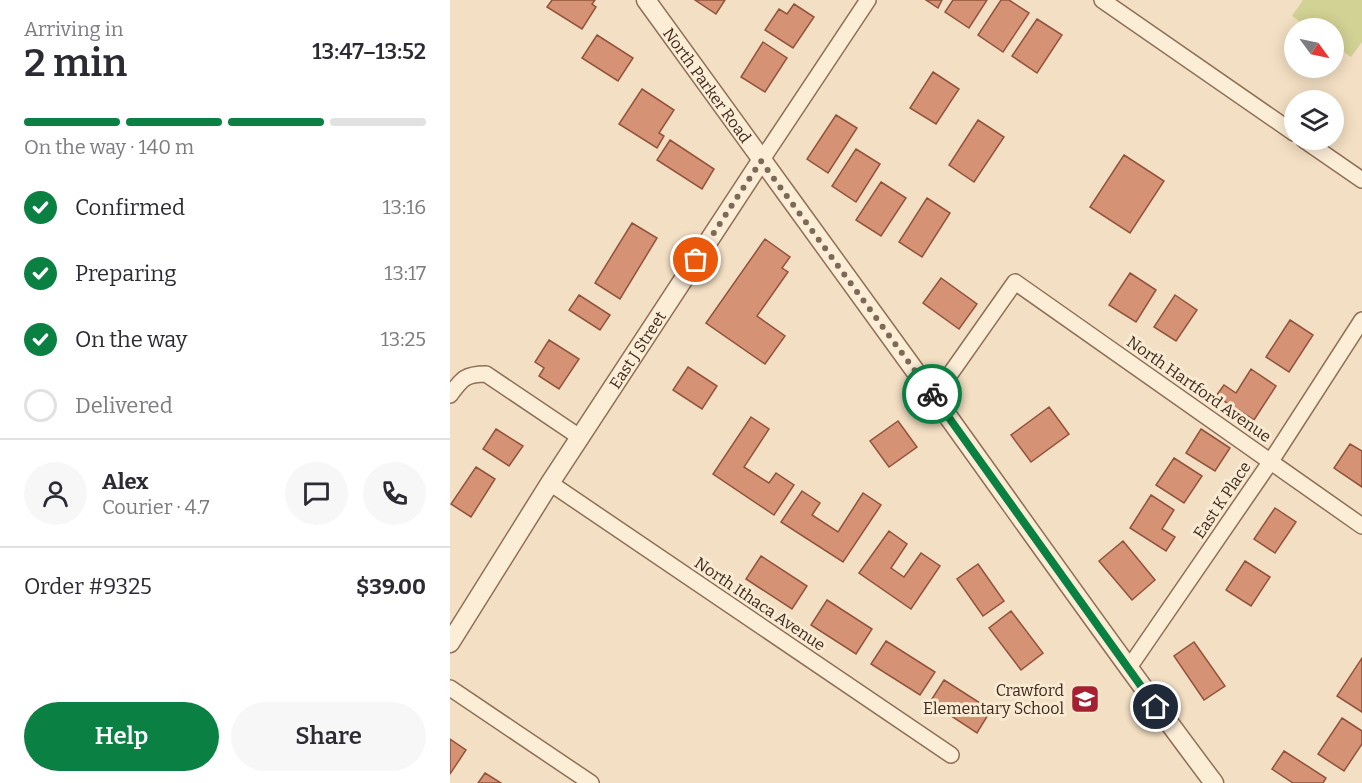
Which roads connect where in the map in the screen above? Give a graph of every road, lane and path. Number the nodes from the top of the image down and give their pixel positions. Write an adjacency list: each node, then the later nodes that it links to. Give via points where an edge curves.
1 (646, 0): 6 (street, North Parker Road)
2 (868, 0): 6 (street, East J Street)
3 (1102, 0): 4 (street)
4 (1284, 126)
5 (1318, 150): 7 (street)
6 (761, 161): 10 (street, North Parker Road); 11 (street, East J Street)
7 (1362, 180)
8 (1362, 320): 12 (street, East K Place)
9 (450, 395): 11 (street, via 463,378 486,374)
10 (934, 397): 12 (street, North Hartford Avenue, via 1015,282); 16 (street, North Parker Road)
11 (580, 438): 13 (street, East J Street)
12 (1270, 461): 14 (street, North Hartford Avenue); 16 (street, East K Place)
13 (550, 483): 15 (street, East J Street); 18 (street, North Ithaca Avenue)
14 (1362, 526)
15 (450, 643)
16 (1128, 669): 20 (street, North Parker Road)
17 (450, 688): 19 (street)
18 (951, 755)
19 (591, 783)
20 (1214, 783)

